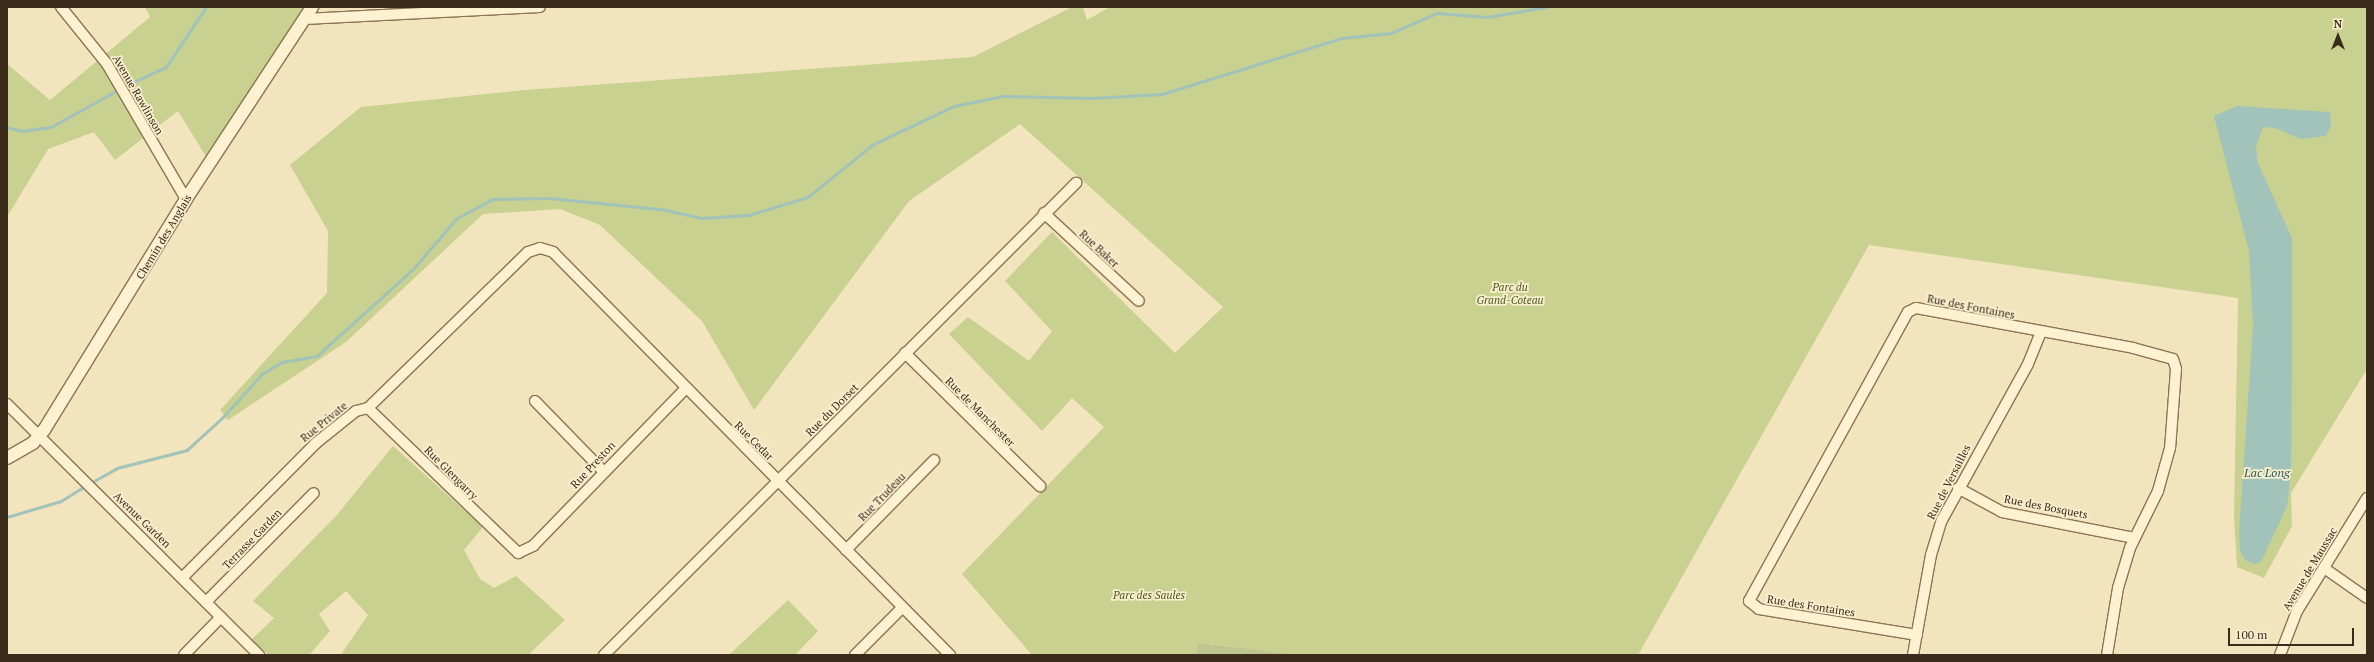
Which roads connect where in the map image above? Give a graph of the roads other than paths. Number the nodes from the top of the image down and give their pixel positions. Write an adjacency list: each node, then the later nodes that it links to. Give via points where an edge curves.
1 (61, 7): 6 (street, Avenue Rawlinson, via 107,64)
2 (312, 7): 4 (street, Chemin des Anglais)
3 (540, 7): 4 (street)
4 (305, 19): 6 (street, Chemin des Anglais)
5 (1076, 183): 7 (street, Rue du Dorset)
6 (186, 199): 16 (street, Chemin des Anglais)
7 (1044, 213): 9 (street, Rue Baker); 11 (street, Rue du Dorset)
8 (540, 248): 12 (street, Rue Cedar, via 553,252); 15 (street, Rue Private, via 528,252)
9 (1139, 302)
10 (2041, 332): 22 (street, Rue de Versailles, via 2028,364); 25 (street, Rue des Fontaines, via 2165,354 2172,359 2176,369 2170,448 2158,491); 34 (street, Rue des Fontaines, via 1916,308 1908,312 1749,601 1759,609)
11 (905, 353): 20 (street, Rue du Dorset); 21 (street, Rue de Manchester)
12 (685, 389): 19 (street, Rue Preston); 20 (street, Rue Cedar)
13 (535, 401): 19 (street)
14 (7, 404): 16 (street, Avenue Garden)
15 (368, 408): 27 (street, Rue Glengarry); 29 (street, Rue Private, via 356,410 316,443)
16 (39, 436): 17 (street, Chemin des Anglais); 29 (street, Avenue Garden)
17 (7, 458)
18 (934, 460): 26 (street, Rue Trudeau)
19 (603, 471): 27 (street, Rue Preston, via 533,546)
20 (777, 481): 26 (street, Rue Cedar); 37 (street, Rue du Dorset)
21 (1040, 486)
22 (1958, 488): 25 (street, Rue des Bosquets, via 2002,512); 34 (street, Rue de Versailles, via 1937,532)
23 (314, 493): 31 (street, Terrasse Garden)
24 (2367, 498): 28 (street, Avenue de Maussac)
25 (2134, 538): 41 (street, Rue des Fontaines, via 2118,588)
26 (846, 550): 32 (street, Rue Cedar)
27 (518, 553)
28 (2324, 568): 30 (street); 42 (street, Avenue de Maussac, via 2297,611)
29 (183, 577): 31 (street, Avenue Garden)
30 (2367, 598)
31 (206, 602): 33 (street, Avenue Garden)
32 (902, 608): 38 (street); 39 (street, Rue Cedar)
33 (221, 617): 35 (street); 36 (street, Avenue Garden)
34 (1917, 635): 40 (street, Rue de Versailles)
35 (184, 655)
36 (259, 655)
37 (604, 655)
38 (855, 655)
39 (950, 655)
40 (1913, 655)
41 (2107, 655)
42 (2280, 655)

